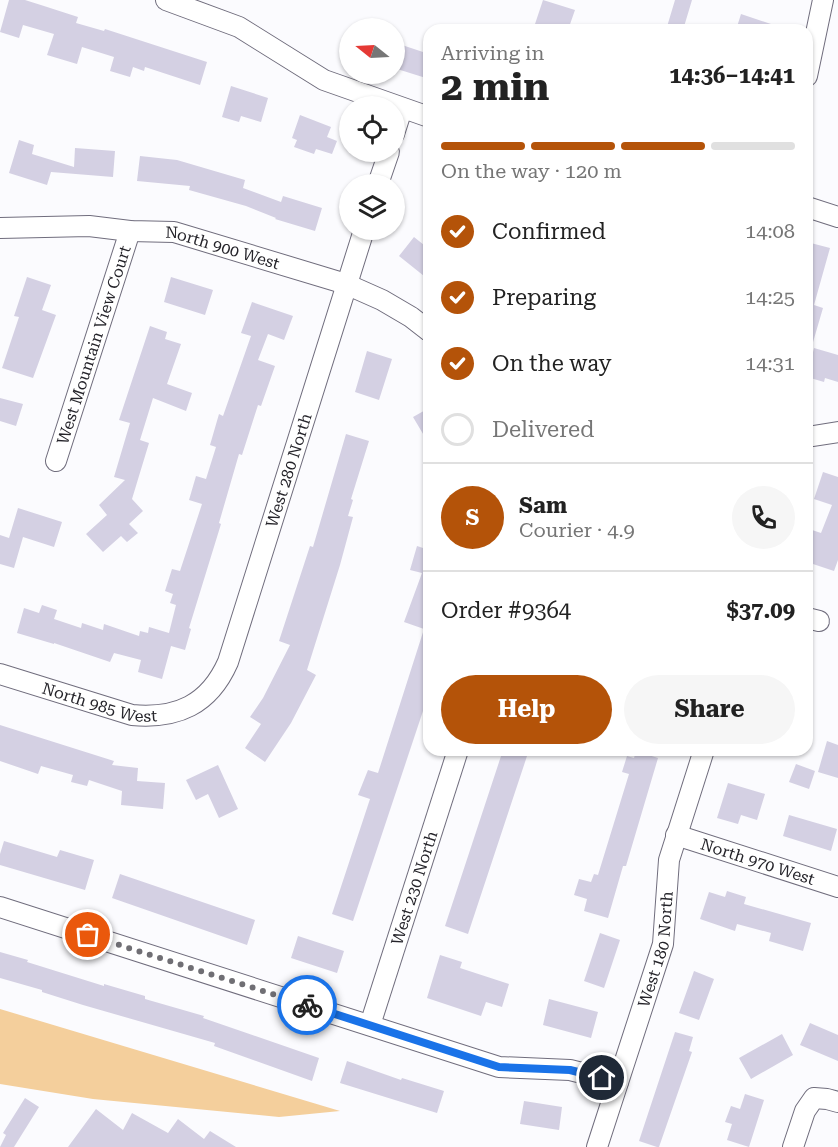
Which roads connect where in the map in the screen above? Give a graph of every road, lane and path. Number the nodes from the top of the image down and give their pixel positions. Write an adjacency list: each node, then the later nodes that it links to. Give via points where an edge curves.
1 (166, 0): 4 (street, via 239,27 324,80)
2 (823, 0): 3 (street)
3 (813, 48)
4 (367, 96)
5 (405, 110): 6 (street)
6 (423, 115)
7 (813, 209): 8 (street)
8 (838, 217)
9 (0, 228): 10 (street, North 900 West, via 89,226)
10 (130, 231): 12 (street, North 900 West, via 174,232); 16 (street, West Mountain View Court)
11 (361, 240): 12 (street, West 280 North)
12 (346, 284): 13 (street, North 900 West, via 382,300); 18 (street, West 280 North, via 228,662 213,690)
13 (423, 326)
14 (838, 432): 15 (street)
15 (813, 436)
16 (56, 461)
17 (0, 674): 18 (street, North 985 West, via 132,715 172,714)
18 (197, 702)
19 (456, 756): 24 (street, West 230 North)
20 (702, 756): 21 (street, West 180 North)
21 (676, 835): 22 (street, North 970 West); 25 (street, West 180 North, via 669,860 663,945)
22 (838, 887)
23 (0, 907): 24 (street)
24 (370, 1025): 25 (street, via 499,1067 570,1070)
25 (618, 1082): 27 (street, West 180 North)
26 (838, 1102): 28 (street, via 814,1098)
27 (597, 1147)
28 (793, 1147)

